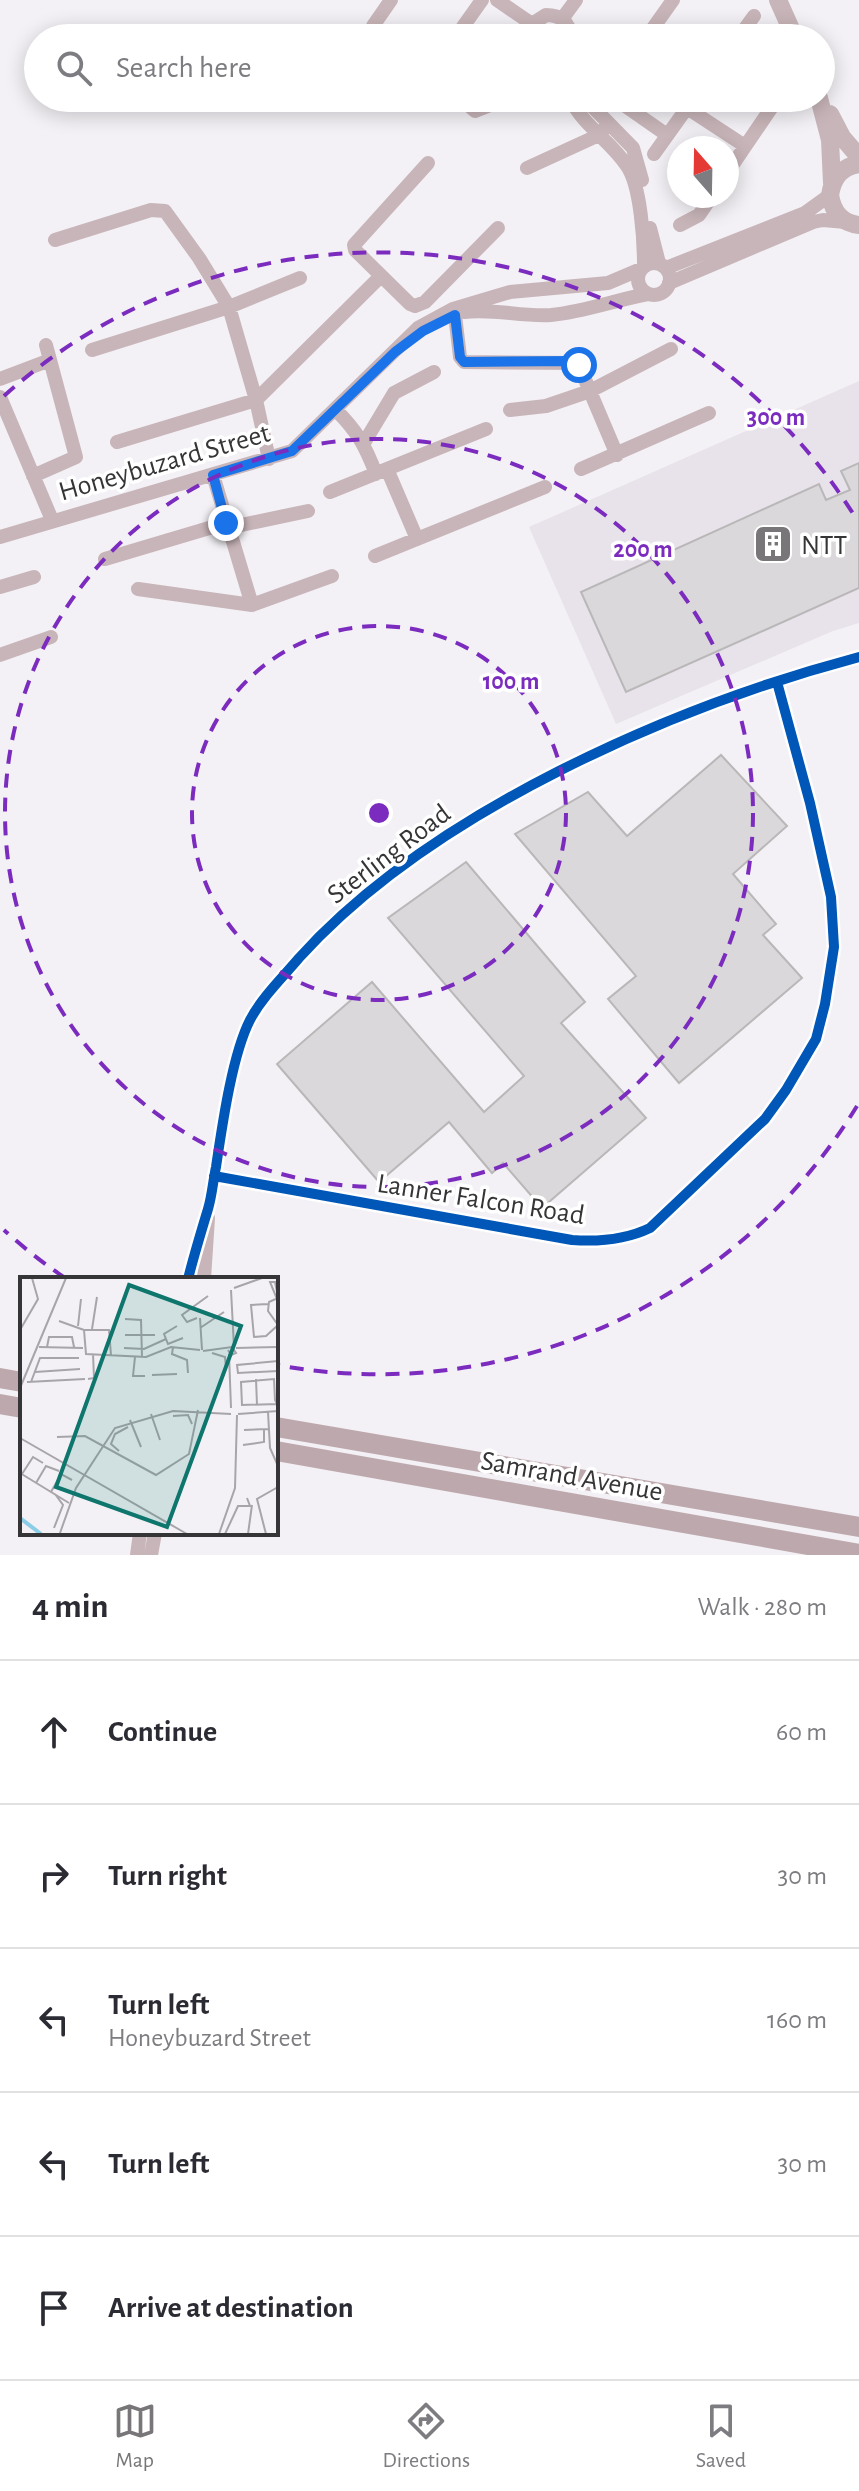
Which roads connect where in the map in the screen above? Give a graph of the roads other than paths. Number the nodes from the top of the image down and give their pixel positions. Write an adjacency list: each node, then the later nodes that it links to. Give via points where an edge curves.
1 (391, 0): 9 (street)
2 (482, 0): 10 (street)
3 (497, 0): 11 (street)
4 (576, 0): 8 (street)
5 (673, 0): 14 (street)
6 (778, 0): 16 (street)
7 (754, 16): 15 (street)
8 (562, 19): 12 (street, via 546,15); 13 (street)
9 (374, 24)
10 (465, 24)
11 (523, 24)
12 (538, 24)
13 (567, 24)
14 (656, 24)
15 (748, 24)
16 (789, 24)
17 (585, 112): 26 (street)
18 (589, 112): 26 (street)
19 (595, 112): 26 (street)
20 (634, 112): 28 (street)
21 (684, 112): 28 (street)
22 (702, 112): 29 (street)
23 (768, 112): 29 (street)
24 (823, 112): 36 (street)
25 (828, 112): 32 (street)
26 (591, 117): 27 (street)
27 (604, 130): 35 (street); 42 (street, via 629,169 642,203 644,234)
28 (667, 135): 30 (street)
29 (745, 146): 31 (street)
30 (654, 154)
31 (739, 155)
32 (859, 157)
33 (428, 163): 43 (street, via 355,241 355,250)
34 (859, 164): 36 (street, via 845,168)
35 (527, 168)
36 (831, 189): 39 (street, via 832,206); 42 (street, via 805,213)
37 (704, 208): 38 (street)
38 (680, 225)
39 (854, 226): 42 (street, via 813,222)
40 (498, 228): 43 (street, via 420,305 410,304)
41 (55, 240): 46 (street, via 160,209)
42 (656, 270): 45 (street, via 638,283); 45 (street, Honeybuzard Street, via 667,288); 51 (street, Honeybuzard Street, via 608,283 510,292 453,309 418,328)
43 (381, 276): 57 (street)
44 (300, 278): 46 (street)
45 (648, 294): 47 (street, Honeybuzard Street, via 551,315 483,310)
46 (229, 307): 50 (street); 57 (street)
47 (455, 315): 51 (street, Honeybuzard Street); 55 (street, via 464,362 575,361)
48 (46, 345): 52 (street)
49 (671, 349): 55 (street)
50 (92, 350)
51 (395, 352): 58 (street, Honeybuzard Street)
52 (50, 360): 54 (street); 69 (street, via 76,457)
53 (434, 372): 63 (street, via 394,393)
54 (0, 379)
55 (590, 391): 59 (street, via 555,404); 64 (street)
56 (0, 397): 69 (street, Honeybuzard Street)
57 (256, 400): 62 (street); 65 (street)
58 (335, 409): 63 (street); 65 (street, Honeybuzard Street, via 303,443)
59 (510, 410)
60 (709, 413): 64 (street)
61 (486, 429): 67 (street)
62 (117, 442)
63 (364, 443): 67 (street)
64 (617, 455): 66 (street)
65 (269, 459): 68 (street, Honeybuzard Street)
66 (581, 469)
67 (381, 472): 71 (street); 76 (street)
68 (213, 475): 73 (street, Honeybuzard Street); 74 (street)
69 (33, 476): 73 (street, Honeybuzard Street)
70 (545, 487): 76 (street)
71 (330, 492)
72 (308, 511): 74 (street)
73 (52, 520): 75 (street, Honeybuzard Street)
74 (226, 525): 78 (street); 83 (street)
75 (0, 537)
76 (417, 539): 77 (street)
77 (375, 556)
78 (105, 559)
79 (332, 576): 83 (street)
80 (34, 577): 81 (street)
81 (0, 587)
82 (138, 589): 83 (street)
83 (252, 605)
84 (51, 637): 85 (street)
85 (0, 655)
86 (859, 655): 87 (street, Sterling Road)
87 (777, 682): 88 (street, Sterling Road, via 607,748 474,819 329,927 251,1020 239,1053); 88 (street, Lanner Falcon Road, via 833,911 834,947 825,1004 816,1039 765,1119 650,1228 614,1239 572,1240)
88 (214, 1176): 89 (street, Sterling Road)
89 (208, 1209): 90 (street, Sterling Road); 91 (street, Sterling Road)
90 (188, 1277)
91 (204, 1277)
92 (0, 1378): 93 (main road)
93 (20, 1382)
94 (0, 1404): 95 (main road)
95 (20, 1408)
96 (278, 1427): 98 (main road, Samrand Avenue)
97 (278, 1451): 101 (main road, Samrand Avenue)
98 (859, 1527)
99 (140, 1535): 102 (street)
100 (155, 1535): 103 (street)
101 (859, 1554)
102 (137, 1555)
103 (151, 1555)

